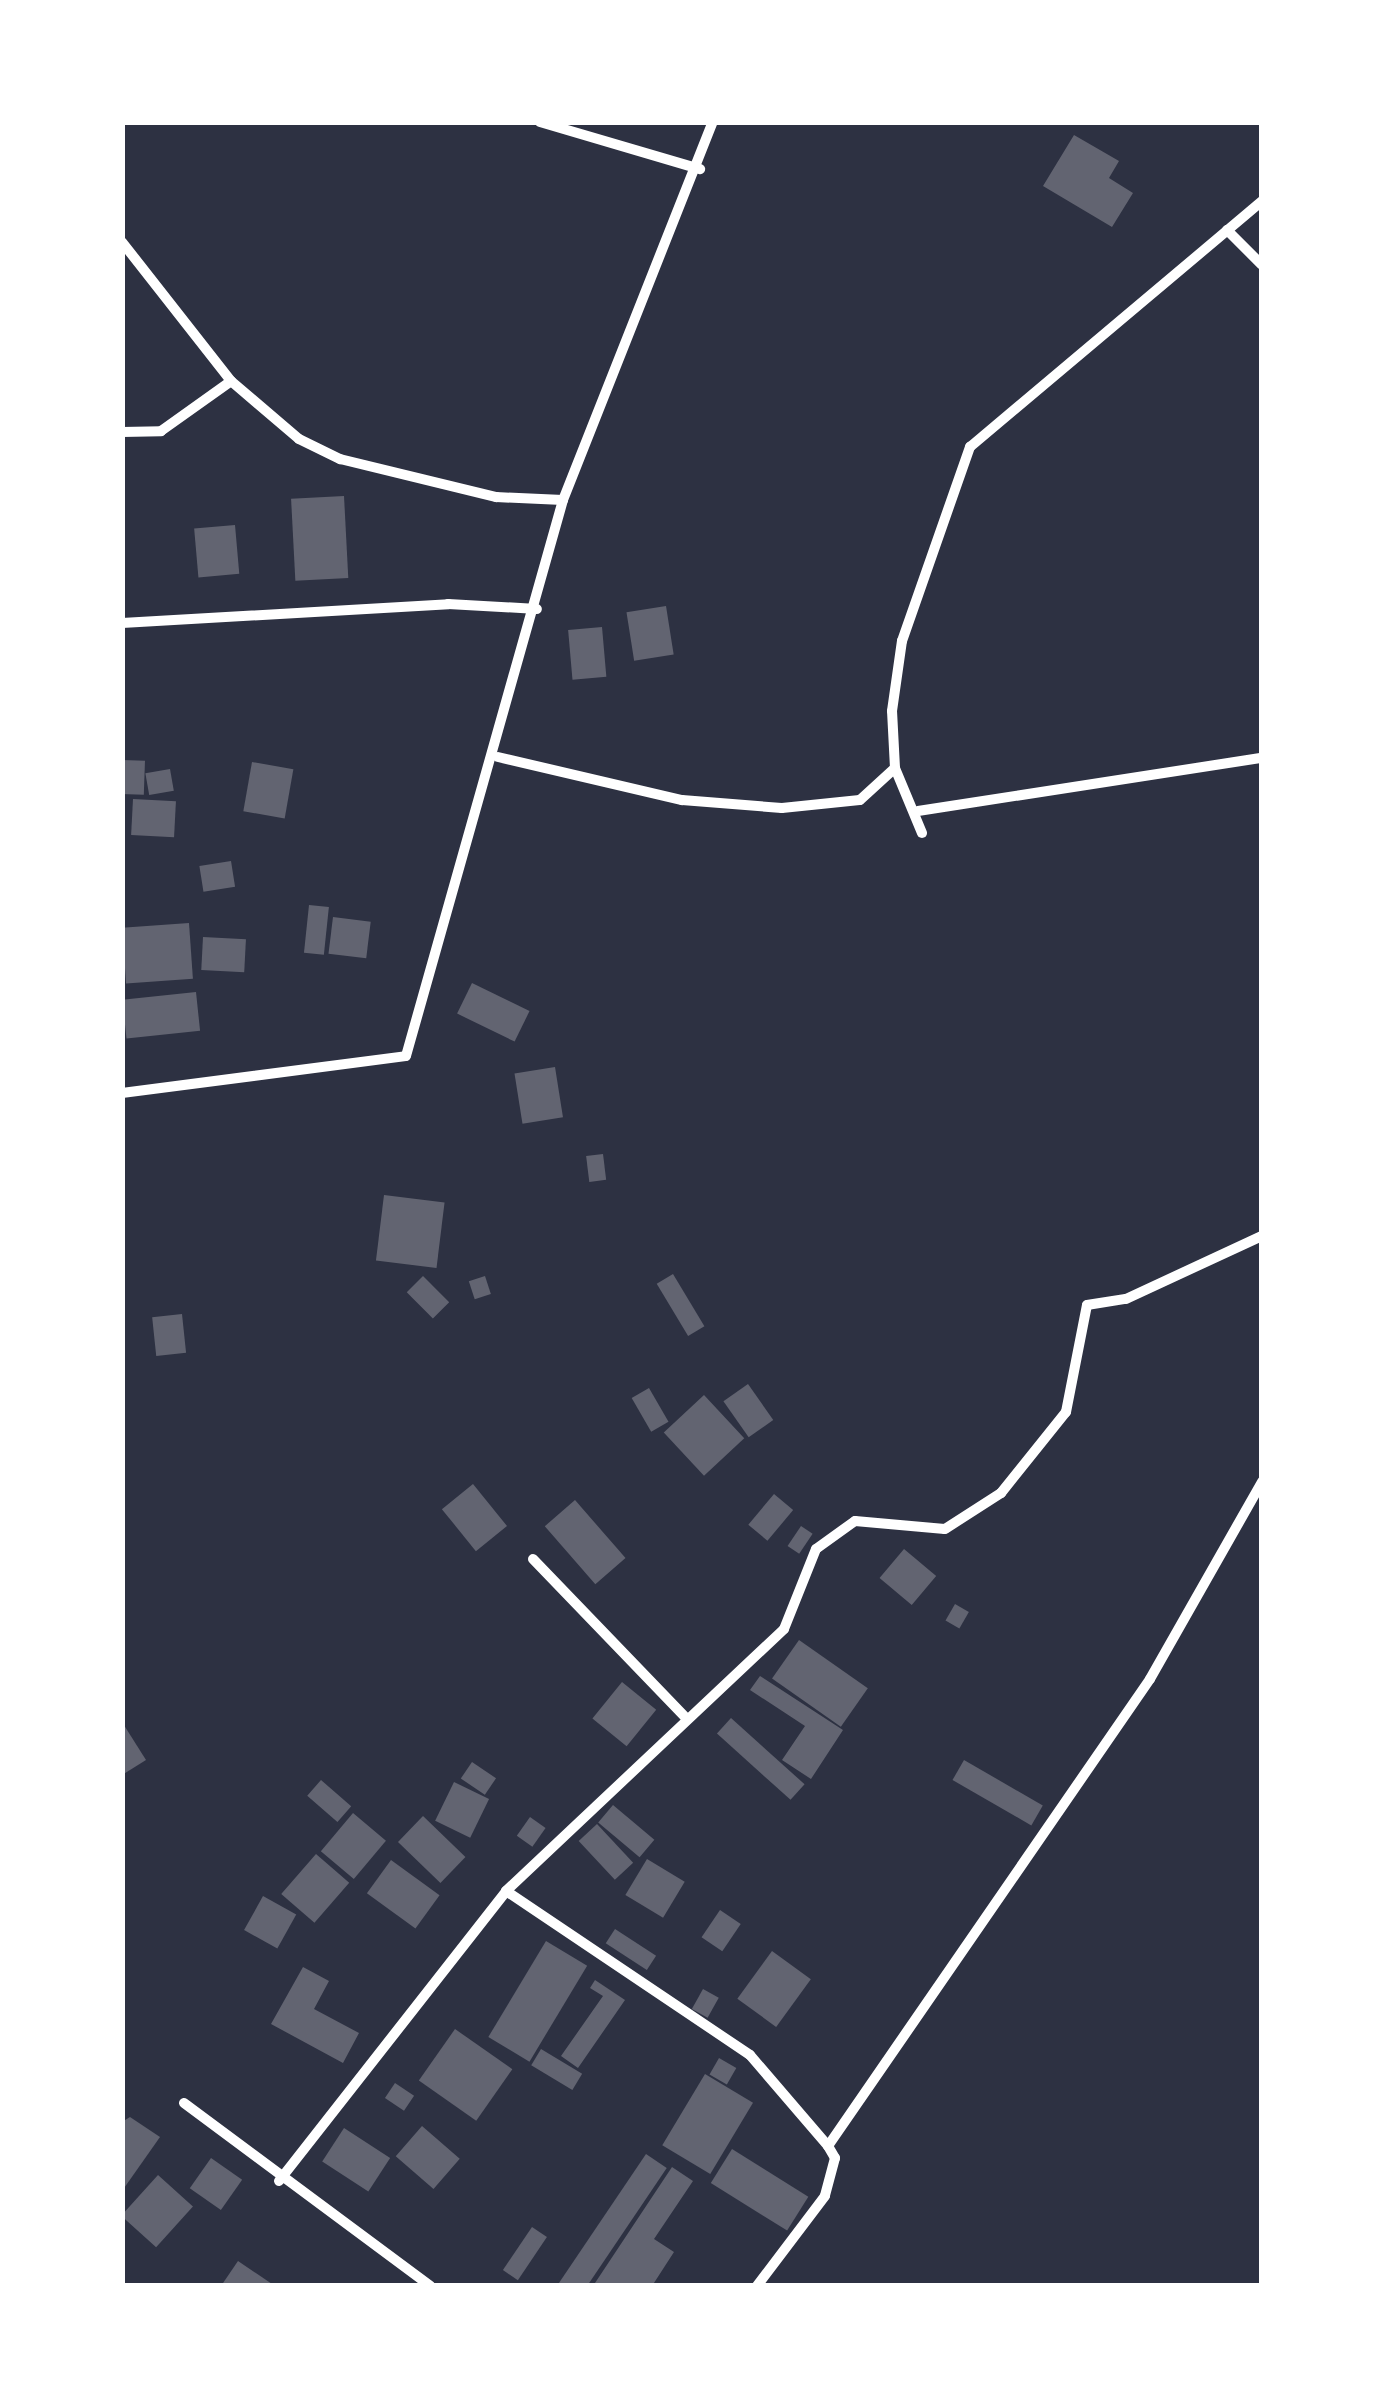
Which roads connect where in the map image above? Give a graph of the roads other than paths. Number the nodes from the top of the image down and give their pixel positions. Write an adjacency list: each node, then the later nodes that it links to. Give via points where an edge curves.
1 (540, 122): 3 (street)
2 (714, 122): 3 (street)
3 (700, 169): 10 (street)
4 (1262, 201): 5 (street)
5 (1228, 230): 7 (street); 15 (street, via 970,447 902,641)
6 (122, 242): 8 (street)
7 (1262, 265)
8 (231, 381): 9 (street, via 161,432); 10 (street, via 298,439 340,459 496,498)
9 (122, 432)
10 (563, 500): 11 (street)
11 (537, 609): 12 (street, via 409,605); 13 (street)
12 (122, 622)
13 (498, 757): 15 (street, via 682,800 782,808 860,800); 18 (street, via 406,1056)
14 (1262, 758): 16 (street)
15 (894, 768): 16 (street)
16 (918, 810): 17 (street)
17 (922, 833)
18 (122, 1093)
19 (1262, 1236): 22 (street, via 1126,1299 1087,1305 1080,1377 1066,1412 1002,1493 945,1529 856,1521 816,1549 784,1629)
20 (1262, 1482): 25 (street, via 1150,1679)
21 (534, 1560): 22 (street)
22 (684, 1716): 23 (street)
23 (506, 1891): 25 (street, via 750,2055); 26 (street)
24 (184, 2103): 26 (street)
25 (828, 2146): 28 (street, via 835,2158 824,2196)
26 (279, 2181): 27 (street)
27 (430, 2286)
28 (758, 2286)

